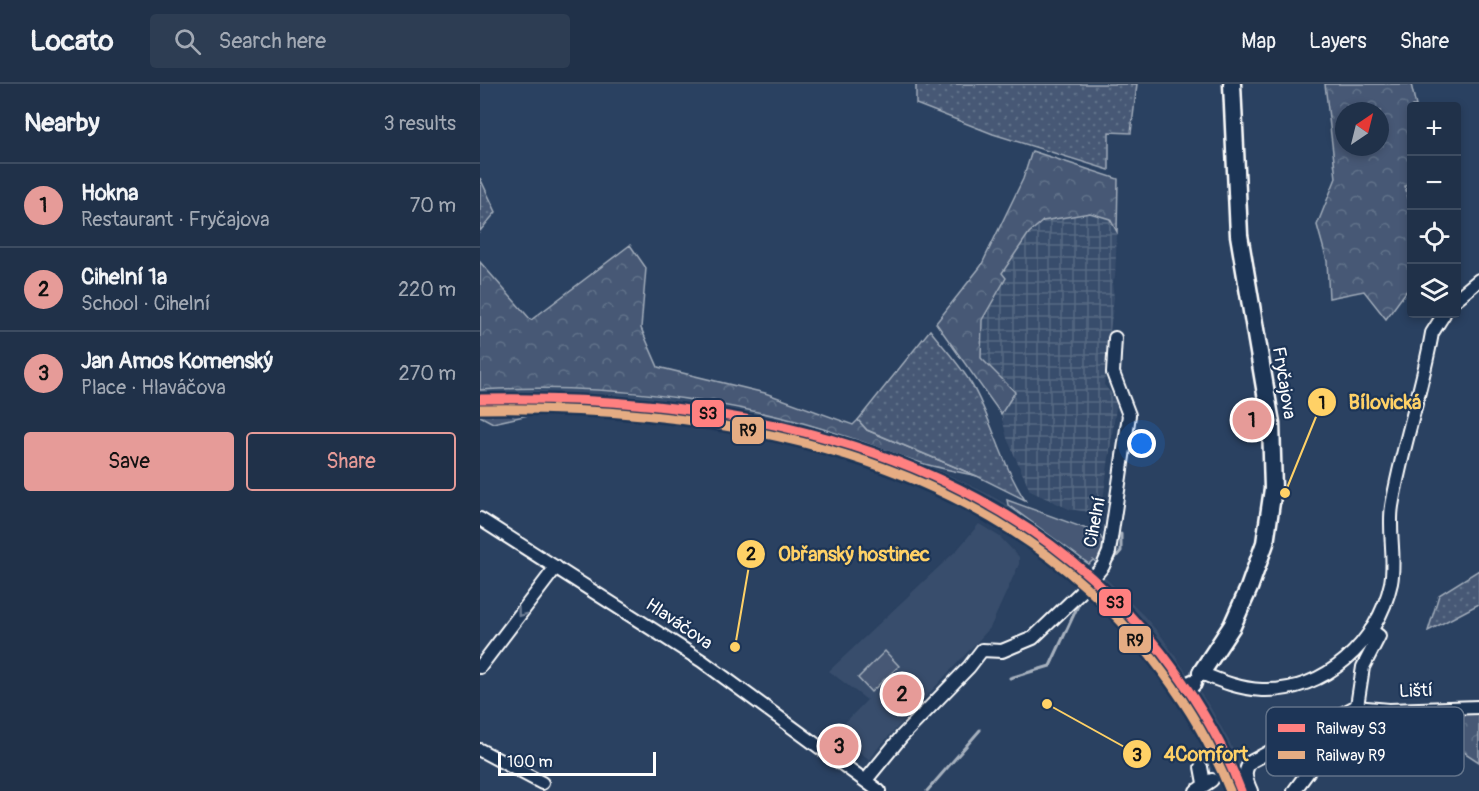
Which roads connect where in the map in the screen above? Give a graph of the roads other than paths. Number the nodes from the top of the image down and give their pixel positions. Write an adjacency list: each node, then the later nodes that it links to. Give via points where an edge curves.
1 (1232, 84): 10 (main road, Fryčajova, via 1239,235 1271,423 1273,489 1265,543 1250,588 1232,626)
2 (1479, 280): 3 (street)
3 (1461, 295)
4 (1441, 318): 8 (street, via 1432,333 1392,508 1391,584)
5 (1115, 338): 18 (street, Cihelní, via 1113,373 1129,415 1111,544 1103,566 1033,638 1002,651 982,650)
6 (480, 519): 7 (street, Hlaváčova)
7 (556, 567): 9 (street, one-way to 9); 18 (street, Hlaváčova, via 702,661)
8 (1371, 630): 10 (street, via 1339,667 1299,685 1261,690); 11 (street, via 1379,636 1363,667)
9 (480, 667)
10 (1195, 681)
11 (1355, 707)
12 (1479, 707): 13 (street, Liští)
13 (1464, 708)
14 (480, 750): 19 (street)
15 (1266, 754): 22 (street, via 1248,765 1245,778)
16 (1201, 767): 20 (street)
17 (1305, 776): 23 (street)
18 (866, 780): 21 (street, Hlaváčova)
19 (542, 783)
20 (1204, 785)
21 (879, 791)
22 (1251, 791)
23 (1294, 791)

